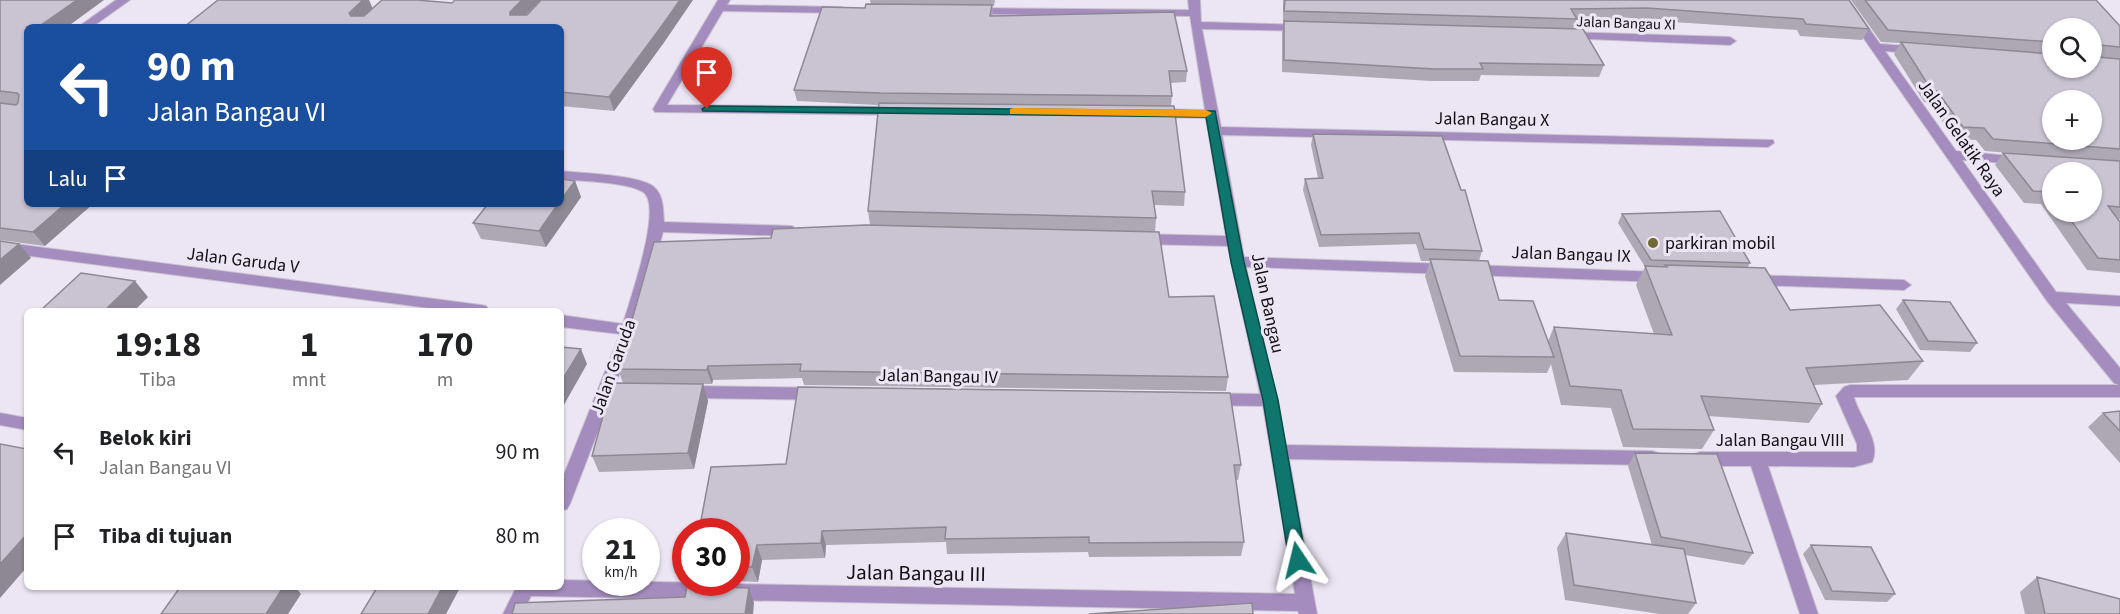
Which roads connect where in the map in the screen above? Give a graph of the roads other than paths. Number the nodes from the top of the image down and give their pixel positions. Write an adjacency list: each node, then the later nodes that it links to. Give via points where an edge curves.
1 (124, 0): 7 (street)
2 (1843, 0): 11 (street, Jalan Gelatik Raya)
3 (721, 4): 4 (street); 13 (street, via 659,109)
4 (849, 10)
5 (956, 11): 6 (street)
6 (1195, 13): 8 (street); 15 (street, Jalan Bangau)
7 (88, 24)
8 (1315, 29)
9 (1552, 36): 10 (street, Jalan Bangau XI)
10 (1730, 40)
11 (1876, 47): 12 (street); 18 (street, Jalan Gelatik Raya)
12 (1935, 51)
13 (911, 111)
14 (1139, 113): 15 (street)
15 (1211, 114): 16 (street, Jalan Bangau)
16 (1215, 131): 17 (street, Jalan Bangau X); 24 (street, Jalan Bangau)
17 (1768, 143)
18 (1953, 155): 19 (street); 30 (street, Jalan Gelatik Raya)
19 (2036, 161)
20 (564, 175): 21 (street, via 633,183 649,189 655,198)
21 (657, 227): 22 (street); 34 (street, Jalan Garuda)
22 (811, 231)
23 (1130, 239): 24 (street)
24 (1236, 241): 26 (street, Jalan Bangau)
25 (0, 247): 32 (street, Jalan Garuda V)
26 (1238, 262): 27 (street, Jalan Bangau IX); 38 (street, Jalan Bangau)
27 (1680, 277)
28 (1739, 279): 29 (street)
29 (1904, 285)
30 (2052, 297): 31 (street); 35 (street)
31 (2120, 301)
32 (467, 308)
33 (564, 321): 34 (street)
34 (629, 330): 36 (street, Jalan Garuda)
35 (2120, 379)
36 (605, 391): 38 (street, Jalan Bangau IV); 43 (street, Jalan Garuda)
37 (2120, 391): 42 (street, Jalan Bangau VIII, via 1850,391 1844,396 1866,457)
38 (1270, 400): 41 (street, Jalan Bangau)
39 (0, 419): 40 (street)
40 (24, 423)
41 (1278, 452): 42 (street, Jalan Bangau VIII); 46 (street, Jalan Bangau)
42 (1757, 460): 48 (street)
43 (564, 496)
44 (564, 588): 46 (street, Jalan Bangau III)
45 (525, 590): 47 (street)
46 (1306, 608)
47 (512, 614)
48 (1809, 614)

